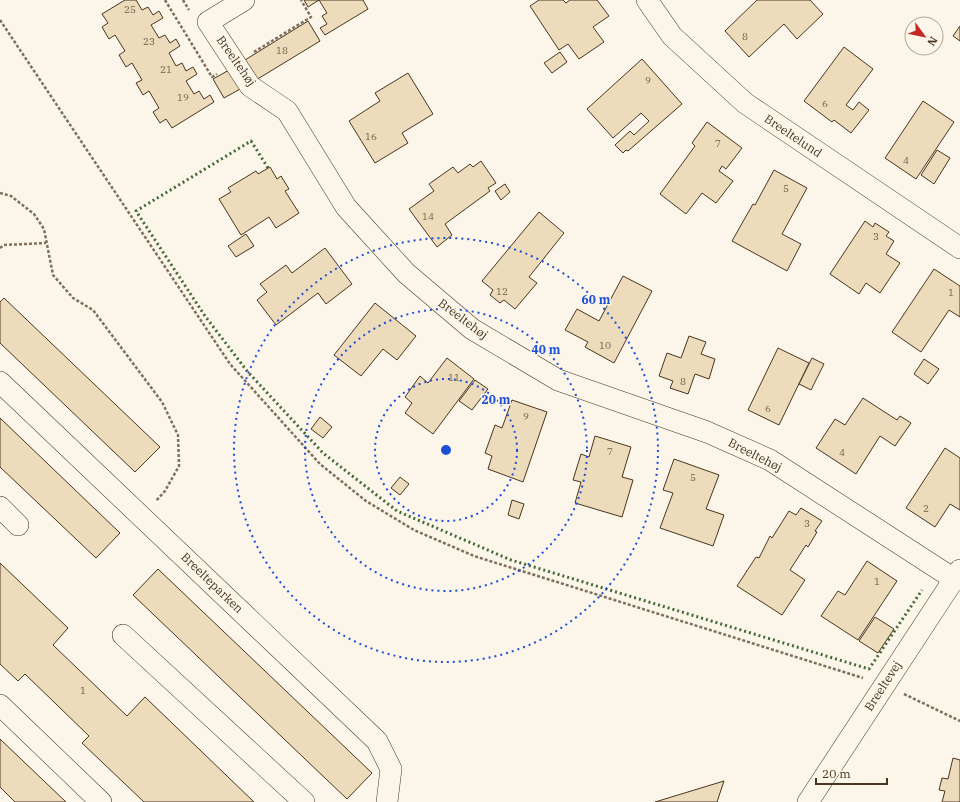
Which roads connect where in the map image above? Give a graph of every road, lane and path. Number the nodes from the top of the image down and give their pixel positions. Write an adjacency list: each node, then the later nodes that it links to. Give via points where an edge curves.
1 (244, 0): 5 (street, Breeltehøj, via 208,22)
2 (300, 0): 5 (path, via 311,17)
3 (647, 0): 9 (street, Breeltelund, via 672,36 745,103)
4 (0, 20): 16 (path, via 230,364 320,464 366,501 414,530 474,556)
5 (235, 63): 14 (street, Breeltehøj, via 250,86 287,111 346,207 406,273 472,329 558,380 707,432 770,460)
6 (0, 193): 7 (path, via 11,196 34,214 44,229)
7 (46, 243): 8 (path, via 4,245); 12 (path, via 53,275 73,298 93,310 162,402 178,436 179,466)
8 (0, 248)
9 (960, 248)
10 (0, 382): 12 (street, Breelteparken)
11 (0, 507): 13 (street)
12 (146, 520): 21 (street, Breelteparken, via 377,740 391,769)
13 (18, 525)
14 (957, 575): 16 (street, Breeltevej)
15 (123, 635): 20 (street)
16 (884, 684): 18 (path); 22 (street, Breeltevej)
17 (0, 705): 19 (street)
18 (960, 720)
19 (101, 802)
20 (304, 802)
21 (387, 802)
22 (808, 802)

